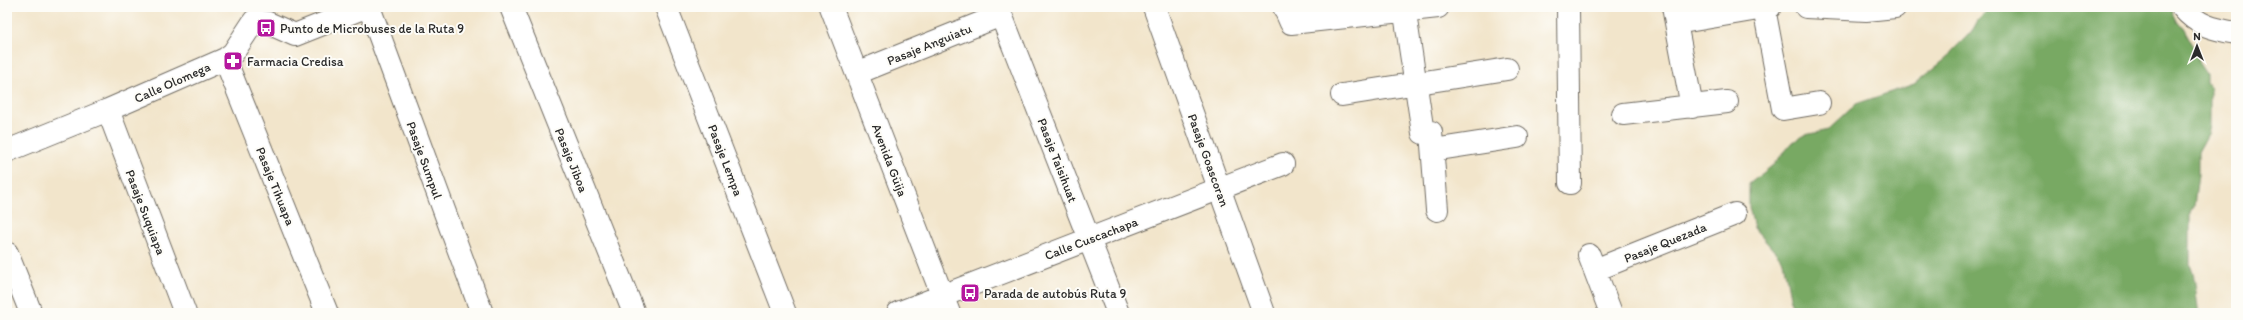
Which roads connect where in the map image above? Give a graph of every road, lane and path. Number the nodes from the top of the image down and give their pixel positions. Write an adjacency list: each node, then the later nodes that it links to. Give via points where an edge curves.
1 (365, 7): 17 (street, Calle Olomega, via 295,35)
2 (368, 7): 45 (street, Pasaje Sumpul)
3 (510, 7): 46 (street, Pasaje Jiboa)
4 (666, 7): 47 (street, Pasaje Lempa)
5 (831, 7): 23 (street, Avenida Güija)
6 (1154, 7): 36 (street, Pasaje Goascoran)
7 (1438, 7): 15 (street)
8 (1568, 7): 35 (street)
9 (1806, 7): 13 (street)
10 (1895, 7): 14 (street)
11 (2182, 7): 20 (street, via 2206,27)
12 (1767, 8): 19 (street); 27 (street, via 1783,108)
13 (1843, 8): 14 (street)
14 (1868, 8)
15 (1404, 9): 18 (street); 24 (street)
16 (1000, 11): 23 (street, Pasaje Anguiatu); 39 (street, Pasaje Taisihuat)
17 (252, 14): 21 (street, Calle Olomega, via 233,53)
18 (1287, 15)
19 (1675, 15): 28 (street)
20 (2236, 33)
21 (226, 59): 29 (street, Calle Olomega); 44 (street, Pasaje Tihuapa)
22 (1507, 69): 24 (street)
23 (857, 73): 41 (street, Avenida Güija)
24 (1416, 85): 25 (street); 32 (street, via 1423,133 1431,132)
25 (1342, 96)
26 (1727, 102): 28 (street)
27 (1819, 103)
28 (1692, 107): 30 (street)
29 (108, 110): 33 (street, Calle Olomega); 43 (street, Pasaje Suquiapa)
30 (1624, 114)
31 (1516, 137): 32 (street)
32 (1433, 150): 37 (street)
33 (7, 151)
34 (1283, 164): 36 (street, Calle Cuscachapa)
35 (1570, 183)
36 (1220, 189): 39 (street, Calle Cuscachapa); 50 (street, Pasaje Goascoran)
37 (1437, 210)
38 (1735, 214): 51 (street, Pasaje Quezada, via 1592,263)
39 (1089, 239): 41 (street, Calle Cuscachapa); 49 (street, Pasaje Taisihuat)
40 (7, 253): 42 (street)
41 (946, 304): 48 (street, Calle Cuscachapa)
42 (31, 313)
43 (185, 313)
44 (326, 313)
45 (482, 313)
46 (634, 313)
47 (786, 313)
48 (898, 313)
49 (1118, 313)
50 (1264, 313)
51 (1611, 313)

